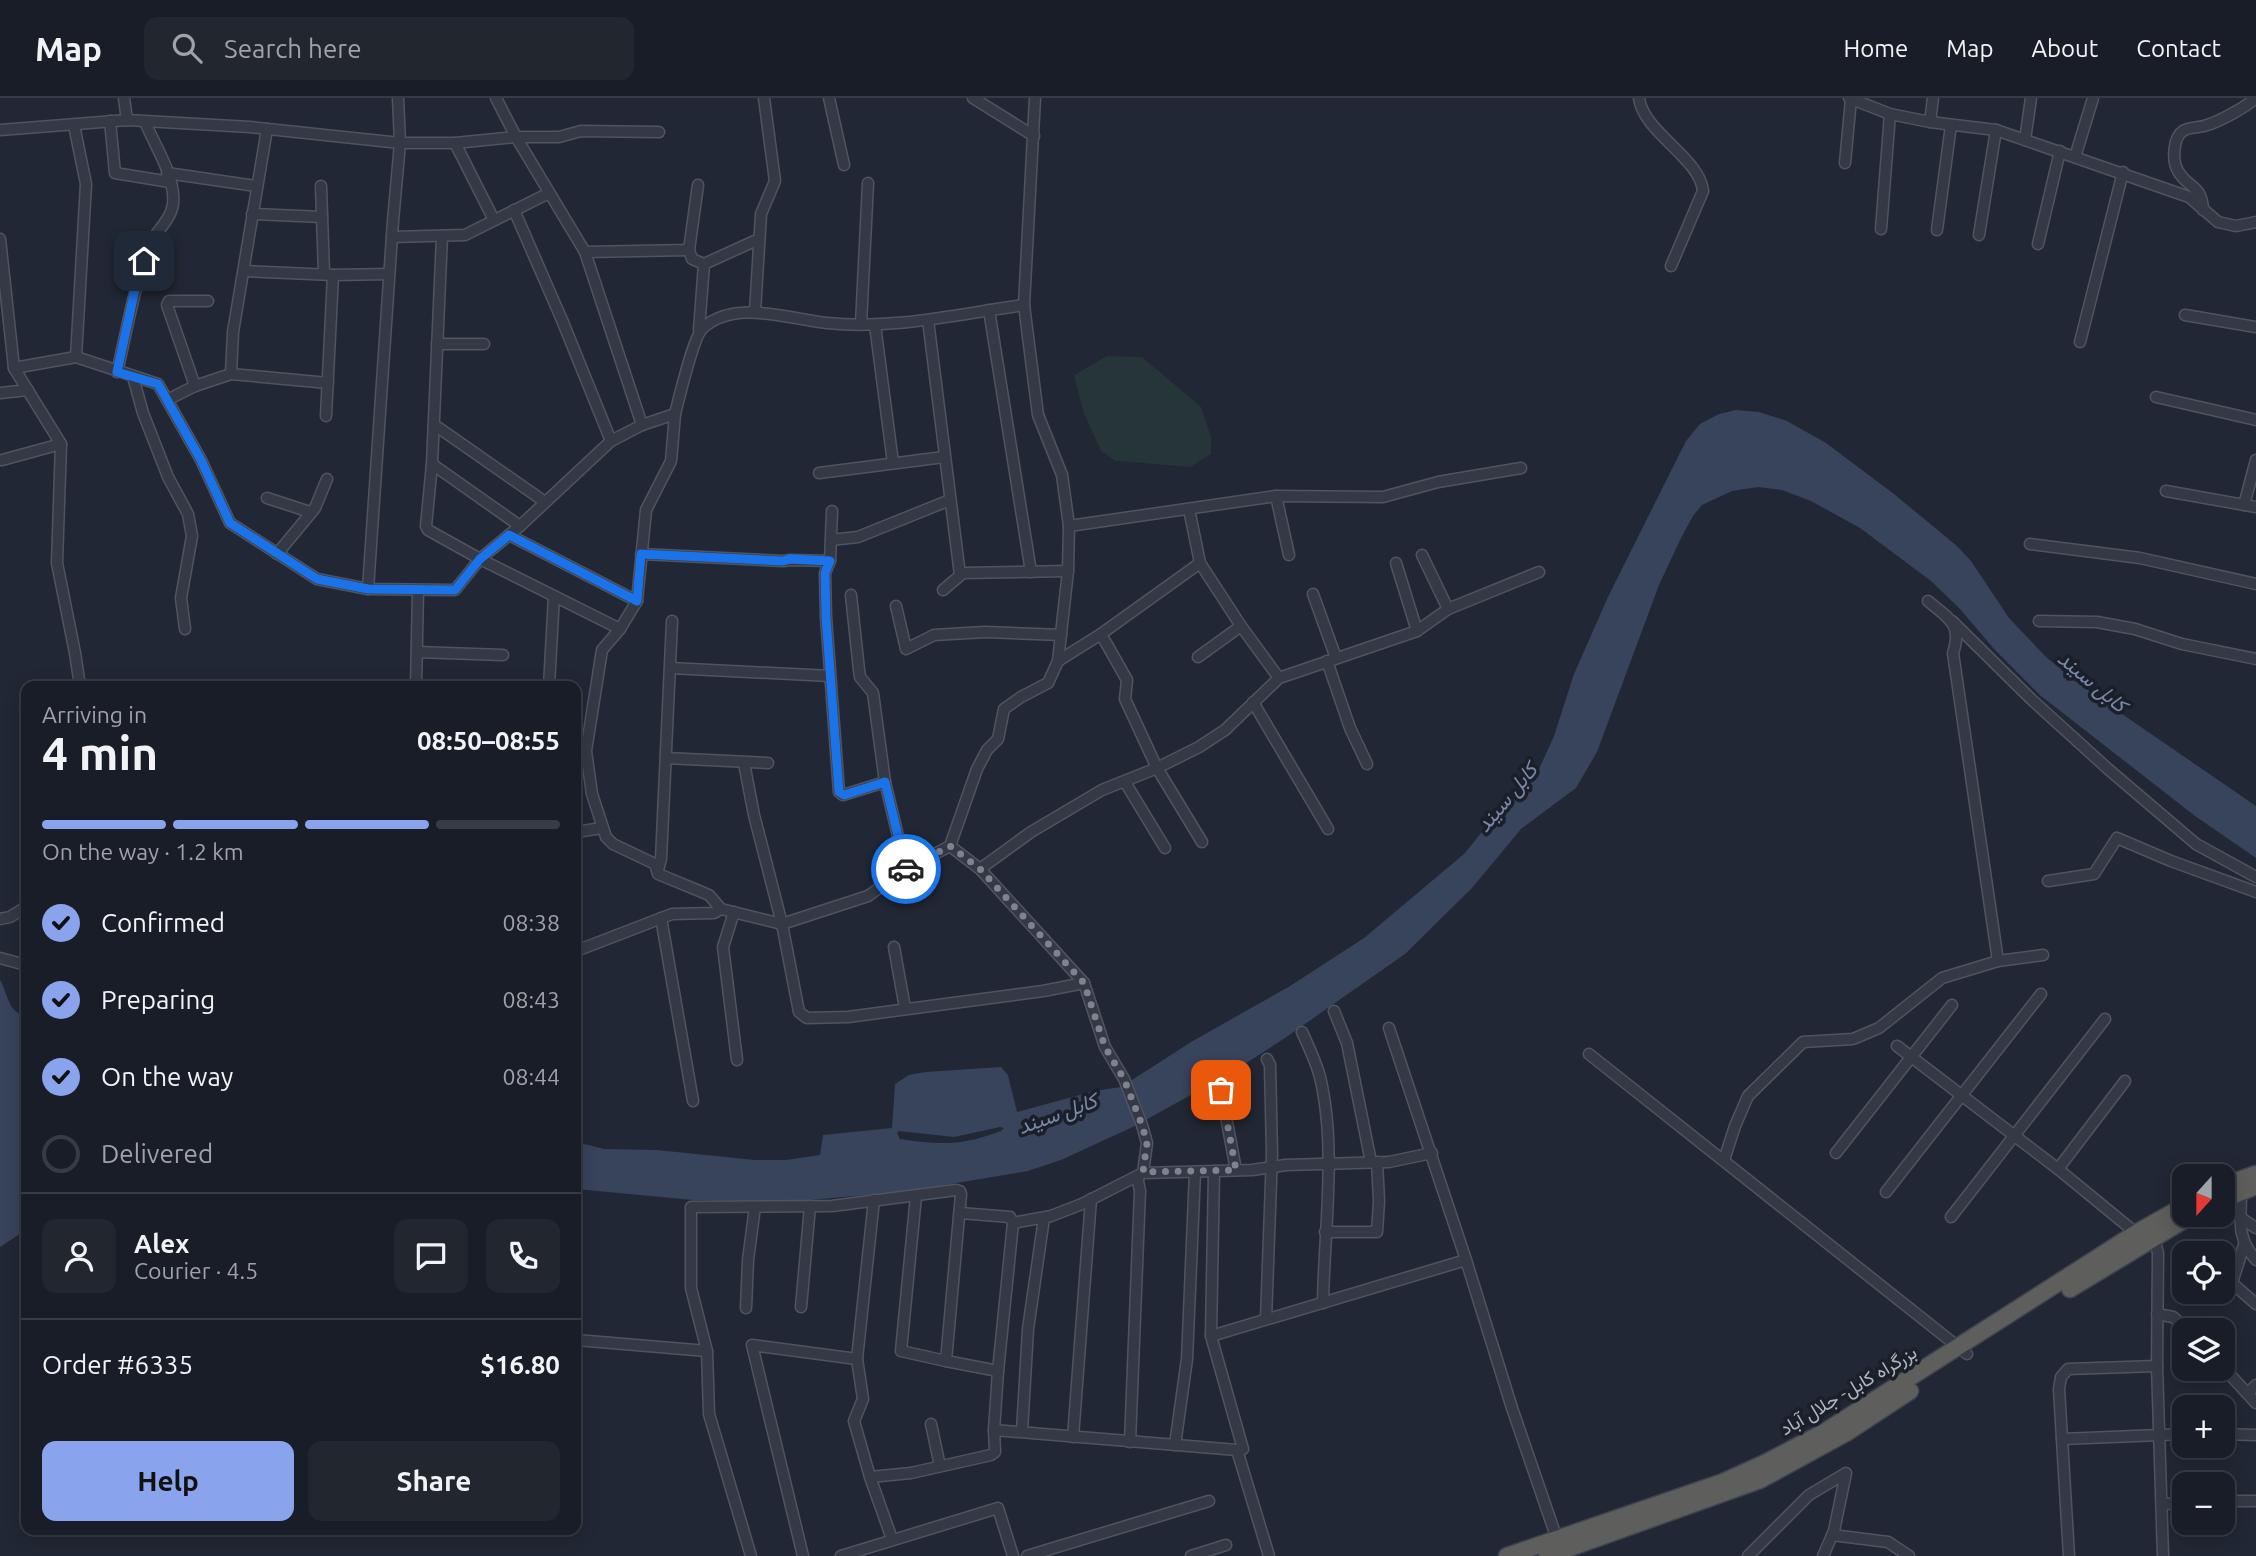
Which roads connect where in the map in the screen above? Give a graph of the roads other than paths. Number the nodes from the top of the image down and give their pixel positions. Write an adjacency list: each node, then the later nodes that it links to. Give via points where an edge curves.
1 (124, 98): 15 (street)
2 (398, 98): 28 (street)
3 (496, 98): 26 (street)
4 (764, 98): 53 (street, via 775,181 761,214)
5 (829, 98): 33 (street)
6 (973, 98): 25 (street)
7 (1035, 98): 25 (street)
8 (1639, 98): 58 (street, via 1649,122 1702,182 1703,191)
9 (1933, 98): 18 (street)
10 (2031, 98): 27 (street)
11 (2093, 98): 31 (street)
12 (2256, 98): 42 (street, via 2218,122 2189,128 2177,137 2178,171 2203,197)
13 (1850, 99): 14 (street); 32 (street)
14 (1890, 114): 18 (street); 47 (street)
15 (127, 120): 16 (street); 17 (street)
16 (110, 121): 19 (street); 35 (street, via 117,175)
17 (145, 122): 21 (street); 35 (street)
18 (1930, 122): 20 (street)
19 (74, 125): 22 (street); 75 (street, via 86,184)
20 (1951, 125): 23 (street); 48 (street)
21 (267, 129): 28 (street); 38 (street)
22 (0, 130)
23 (1996, 130): 27 (street); 49 (street)
24 (659, 132): 26 (street, via 581,131 559,137)
25 (1034, 136): 63 (street)
26 (516, 137): 29 (street); 40 (street)
27 (2025, 140): 30 (street)
28 (400, 143): 29 (street); 51 (street)
29 (456, 143): 45 (street)
30 (2060, 152): 31 (street); 54 (street)
31 (2075, 157): 34 (street)
32 (1845, 163)
33 (844, 165)
34 (2123, 172): 42 (street, via 2189,197); 72 (street)
35 (169, 178): 38 (street); 77 (street, via 173,204 151,242 137,280)
36 (868, 183): 68 (street)
37 (698, 185): 55 (street)
38 (256, 186): 43 (street)
39 (321, 186): 44 (street)
40 (549, 193): 41 (street); 56 (street)
41 (514, 210): 45 (street); 91 (street)
42 (2203, 210): 46 (street, via 2218,222 2236,226)
43 (252, 214): 44 (street); 59 (street)
44 (322, 217): 60 (street)
45 (494, 220): 50 (street, via 465,234)
46 (2256, 222)
47 (1881, 229)
48 (1937, 230)
49 (1979, 235)
50 (442, 236): 51 (street); 73 (street)
51 (392, 237): 61 (street)
52 (0, 239): 76 (street)
53 (759, 239): 57 (street); 65 (street)
54 (2038, 244)
55 (689, 250): 56 (street); 57 (street, via 692,259)
56 (585, 252): 89 (street)
57 (704, 264): 71 (street)
58 (1671, 266)
59 (244, 271): 60 (street); 78 (street)
60 (329, 274): 61 (street); 80 (street)
61 (389, 274): 129 (street)
62 (208, 301): 81 (street, via 169,301 167,306)
63 (1024, 305): 64 (street); 112 (street, via 1038,415 1062,475)
64 (989, 310): 67 (street); 125 (street)
65 (755, 312): 68 (street); 71 (street, via 716,318)
66 (2185, 315): 70 (street)
67 (928, 320): 69 (street); 93 (street)
68 (861, 324): 69 (street)
69 (876, 325): 96 (street)
70 (2256, 327)
71 (699, 330): 86 (street)
72 (2080, 342)
73 (438, 344): 74 (street); 90 (street)
74 (484, 344)
75 (76, 358): 76 (street); 77 (street)
76 (14, 368): 82 (street)
77 (117, 372): 79 (street)
78 (231, 374): 80 (street); 81 (street)
79 (133, 377): 85 (street, via 158,384); 143 (street, via 168,477 188,514 192,536 181,598)
80 (328, 383): 87 (street)
81 (195, 386): 85 (street)
82 (28, 390): 83 (street); 92 (street)
83 (0, 393)
84 (2156, 397): 88 (street)
85 (166, 400): 116 (street, via 230,523)
86 (675, 414): 89 (street); 117 (street, via 671,461 646,510)
87 (326, 416)
88 (2256, 420)
89 (642, 425): 91 (street)
90 (434, 426): 97 (street); 105 (street)
91 (611, 441): 105 (street)
92 (61, 444): 94 (street); 157 (street, via 57,563)
93 (944, 457): 96 (street); 104 (street)
94 (2, 460)
95 (2256, 460): 106 (street)
96 (893, 463): 99 (street)
97 (432, 464): 111 (street); 120 (street, via 428,530)
98 (1521, 468): 102 (street, via 1383,497)
99 (819, 473)
100 (327, 479): 110 (street)
101 (2166, 491): 106 (street)
102 (1276, 496): 108 (street); 118 (street)
103 (267, 498): 110 (street)
104 (950, 500): 114 (street, via 858,537); 127 (street)
105 (545, 502): 111 (street)
106 (2244, 505): 107 (street)
107 (2256, 507)
108 (1189, 509): 112 (street); 122 (street)
109 (832, 511): 114 (street)
110 (310, 512): 116 (street)
111 (520, 526): 113 (street)
112 (1069, 526): 124 (street)
113 (509, 535): 120 (street); 135 (street)
114 (831, 540): 121 (street)
115 (2030, 544): 128 (street, via 2140,558)
116 (277, 554): 129 (street, via 317,579)
117 (641, 554): 121 (street); 135 (street)
118 (1289, 555)
119 (1422, 555): 138 (street)
120 (480, 559): 131 (street, via 455,590); 134 (street)
121 (830, 561): 155 (street, via 825,573)
122 (1200, 563): 142 (street); 146 (street)
123 (1396, 563): 145 (street)
124 (1068, 571): 125 (street); 147 (street)
125 (1031, 572): 127 (street)
126 (1539, 572): 138 (street)
127 (960, 575): 130 (street)
128 (2256, 584)
129 (368, 589): 131 (street)
130 (943, 590)
131 (418, 591): 148 (street)
132 (1313, 594): 152 (street)
133 (851, 595): 166 (street, via 860,677 873,693)
134 (554, 596): 144 (street); 159 (street)
135 (637, 601): 144 (street)
136 (1928, 601): 140 (street)
137 (896, 606): 147 (street, via 906,649 934,635)
138 (1448, 609): 145 (street)
139 (672, 621): 154 (street)
140 (1952, 621): 177 (street, via 2031,699 2186,836); 190 (street)
141 (2039, 621): 151 (street, via 2097,622)
142 (1241, 626): 150 (street); 156 (street)
143 (185, 629)
144 (620, 629): 168 (street, via 602,650 586,751)
145 (1417, 631): 152 (street)
146 (1101, 634): 153 (street); 165 (street, via 1127,680 1125,699)
147 (1061, 635): 153 (street)
148 (417, 653): 149 (street); 158 (street)
149 (503, 655)
150 (1198, 656)
151 (2256, 659)
152 (1332, 660): 156 (street); 164 (street, via 1350,728)
153 (1058, 661): 172 (street, via 1048,683 1004,709 998,739 977,769)
154 (670, 668): 155 (street); 161 (street)
155 (830, 676): 166 (street, via 839,792 844,795)
156 (1279, 678): 160 (street)
157 (78, 681)
158 (416, 681)
159 (549, 681)
160 (1253, 702): 165 (street, via 1225,730); 169 (street)
161 (666, 758): 162 (street); 176 (street)
162 (744, 762): 163 (street); 185 (street)
163 (768, 763)
164 (1367, 764)
165 (1157, 768): 167 (street); 171 (street)
166 (885, 782): 174 (street)
167 (1125, 782): 173 (street); 175 (street, via 1102,790 1031,832)
168 (602, 828): 170 (street); 176 (street, via 613,844 648,859)
169 (1328, 829)
170 (581, 831)
171 (1202, 842)
172 (950, 846): 174 (street); 175 (street)
173 (1165, 848)
174 (906, 869): 185 (street, via 868,896)
175 (980, 869): 192 (street)
176 (657, 871): 180 (street, via 709,895)
177 (2256, 877)
178 (2048, 881): 179 (street, via 2094,874 2117,838)
179 (2256, 892)
180 (721, 909): 182 (street); 183 (street)
181 (21, 910): 184 (street)
182 (734, 912): 185 (street); 204 (street, via 723,947)
183 (661, 918): 187 (street); 208 (street)
184 (0, 919)
185 (782, 924): 195 (street, via 799,1012 807,1018)
186 (894, 947): 195 (street)
187 (581, 949)
188 (2043, 955): 190 (street)
189 (0, 958): 191 (street)
190 (1998, 961): 212 (street, via 1942,978 1879,1028 1853,1039 1803,1042 1748,1096)
191 (21, 964)
192 (1084, 983): 195 (street); 220 (street, via 1105,1047 1142,1125 1147,1143)
193 (2041, 994): 207 (street)
194 (1952, 1005): 202 (street)
195 (905, 1008)
196 (1334, 1011): 213 (street, via 1347,1043)
197 (2105, 1019): 209 (street)
198 (1389, 1028): 210 (street)
199 (1302, 1032): 214 (street, via 1324,1097)
200 (1897, 1046): 202 (street)
201 (1589, 1054): 212 (street)
202 (1911, 1057): 207 (street); 211 (street)
203 (1267, 1059): 215 (street)
204 (737, 1060)
205 (2125, 1081): 216 (street)
206 (1221, 1090): 217 (street)
207 (1963, 1097): 209 (street); 224 (street)
208 (693, 1101)
209 (2013, 1136): 216 (street); 233 (street)
210 (1432, 1153): 213 (street); 242 (street)
211 (1836, 1153)
212 (1724, 1160): 254 (street)
213 (1374, 1162): 214 (street); 238 (street, via 1377,1232)
214 (1328, 1165): 215 (street); 238 (street)
215 (1271, 1167): 217 (street); 249 (street)
216 (2058, 1169): 239 (street)
217 (1236, 1170): 218 (street)
218 (1214, 1171): 219 (street); 251 (street)
219 (1195, 1172): 220 (street); 272 (street, via 1186,1359)
220 (1140, 1174): 226 (street); 271 (street)
221 (2256, 1174): 222 (highway)
222 (2235, 1181)
223 (2249, 1189): 234 (street)
224 (1886, 1192)
225 (916, 1196): 227 (street); 230 (street, via 960,1191); 256 (street, via 901,1351)
226 (1091, 1199): 232 (street); 269 (street)
227 (874, 1200): 228 (street); 255 (street)
228 (810, 1206): 229 (street); 246 (street)
229 (755, 1207): 247 (street); 253 (street, via 691,1206 691,1288)
230 (960, 1213): 235 (street, via 1010,1217); 256 (street)
231 (2172, 1213): 239 (highway, بزرگراه کابل- جلال آباد)
232 (1044, 1217): 235 (street); 264 (street, via 1028,1329)
233 (1951, 1217)
234 (2241, 1218): 237 (street); 241 (street)
235 (1013, 1223): 258 (street)
236 (2172, 1227): 240 (highway, بزرگراه کابل- جلال آباد)
237 (2256, 1227)
238 (1325, 1232): 244 (street)
239 (2136, 1233): 254 (highway, بزرگراه کابل- جلال آباد)
240 (2154, 1237): 248 (street); 254 (highway, بزرگراه کابل- جلال آباد)
241 (2244, 1245): 243 (street); 245 (street, via 2232,1283)
242 (1466, 1260): 244 (street); 283 (street)
243 (2256, 1260)
244 (1323, 1303): 249 (street)
245 (2256, 1304)
246 (801, 1307)
247 (746, 1308)
248 (2157, 1314): 250 (street); 257 (street)
249 (1266, 1318): 251 (street)
250 (2174, 1318)
251 (1211, 1336): 273 (street, via 1242,1449)
252 (581, 1340): 253 (street)
253 (707, 1351): 285 (street, via 709,1414)
254 (1963, 1351): 283 (highway, بزرگراه کابل- جلال آباد, via 1765,1463); 293 (highway, بزرگراه کابل- جلال آباد, via 1846,1433 1760,1480)
255 (858, 1359): 275 (street, via 863,1399 854,1421); 286 (street, via 752,1345)
256 (946, 1361): 258 (street)
257 (2157, 1366): 265 (street); 270 (street, via 2065,1371 2059,1390)
258 (998, 1370): 263 (street)
259 (2235, 1376): 260 (street)
260 (2252, 1389): 261 (street)
261 (2256, 1403)
262 (931, 1424): 274 (street)
263 (993, 1430): 264 (street); 274 (street, via 995,1452 991,1455)
264 (1023, 1431): 269 (street)
265 (2159, 1434): 266 (street); 270 (street); 279 (street)
266 (2172, 1434)
267 (2235, 1434): 268 (street)
268 (2256, 1435)
269 (1073, 1437): 271 (street)
270 (2062, 1439): 297 (street)
271 (1130, 1442): 272 (street)
272 (1175, 1445): 273 (street)
273 (1237, 1450): 291 (street)
274 (940, 1466): 275 (street)
275 (870, 1477): 282 (street)
276 (2235, 1501): 277 (street)
277 (2256, 1501)
278 (1209, 1502): 289 (street)
279 (2162, 1504): 280 (street); 298 (street)
280 (2172, 1504)
281 (1832, 1535): 294 (street, via 1846,1473 1809,1495); 295 (street); 296 (street, via 1888,1542)
282 (892, 1539): 287 (street); 288 (street, via 998,1508)
283 (1557, 1539): 292 (highway, بزرگراه کابل- جلال آباد)
284 (1226, 1545): 290 (street)
285 (751, 1556)
286 (803, 1556)
287 (841, 1556)
288 (1013, 1556)
289 (1027, 1556)
290 (1191, 1556)
291 (1269, 1556)
292 (1507, 1556)
293 (1546, 1556)
294 (1748, 1556)
295 (1823, 1556)
296 (1909, 1556)
297 (2069, 1556)
298 (2163, 1556)

